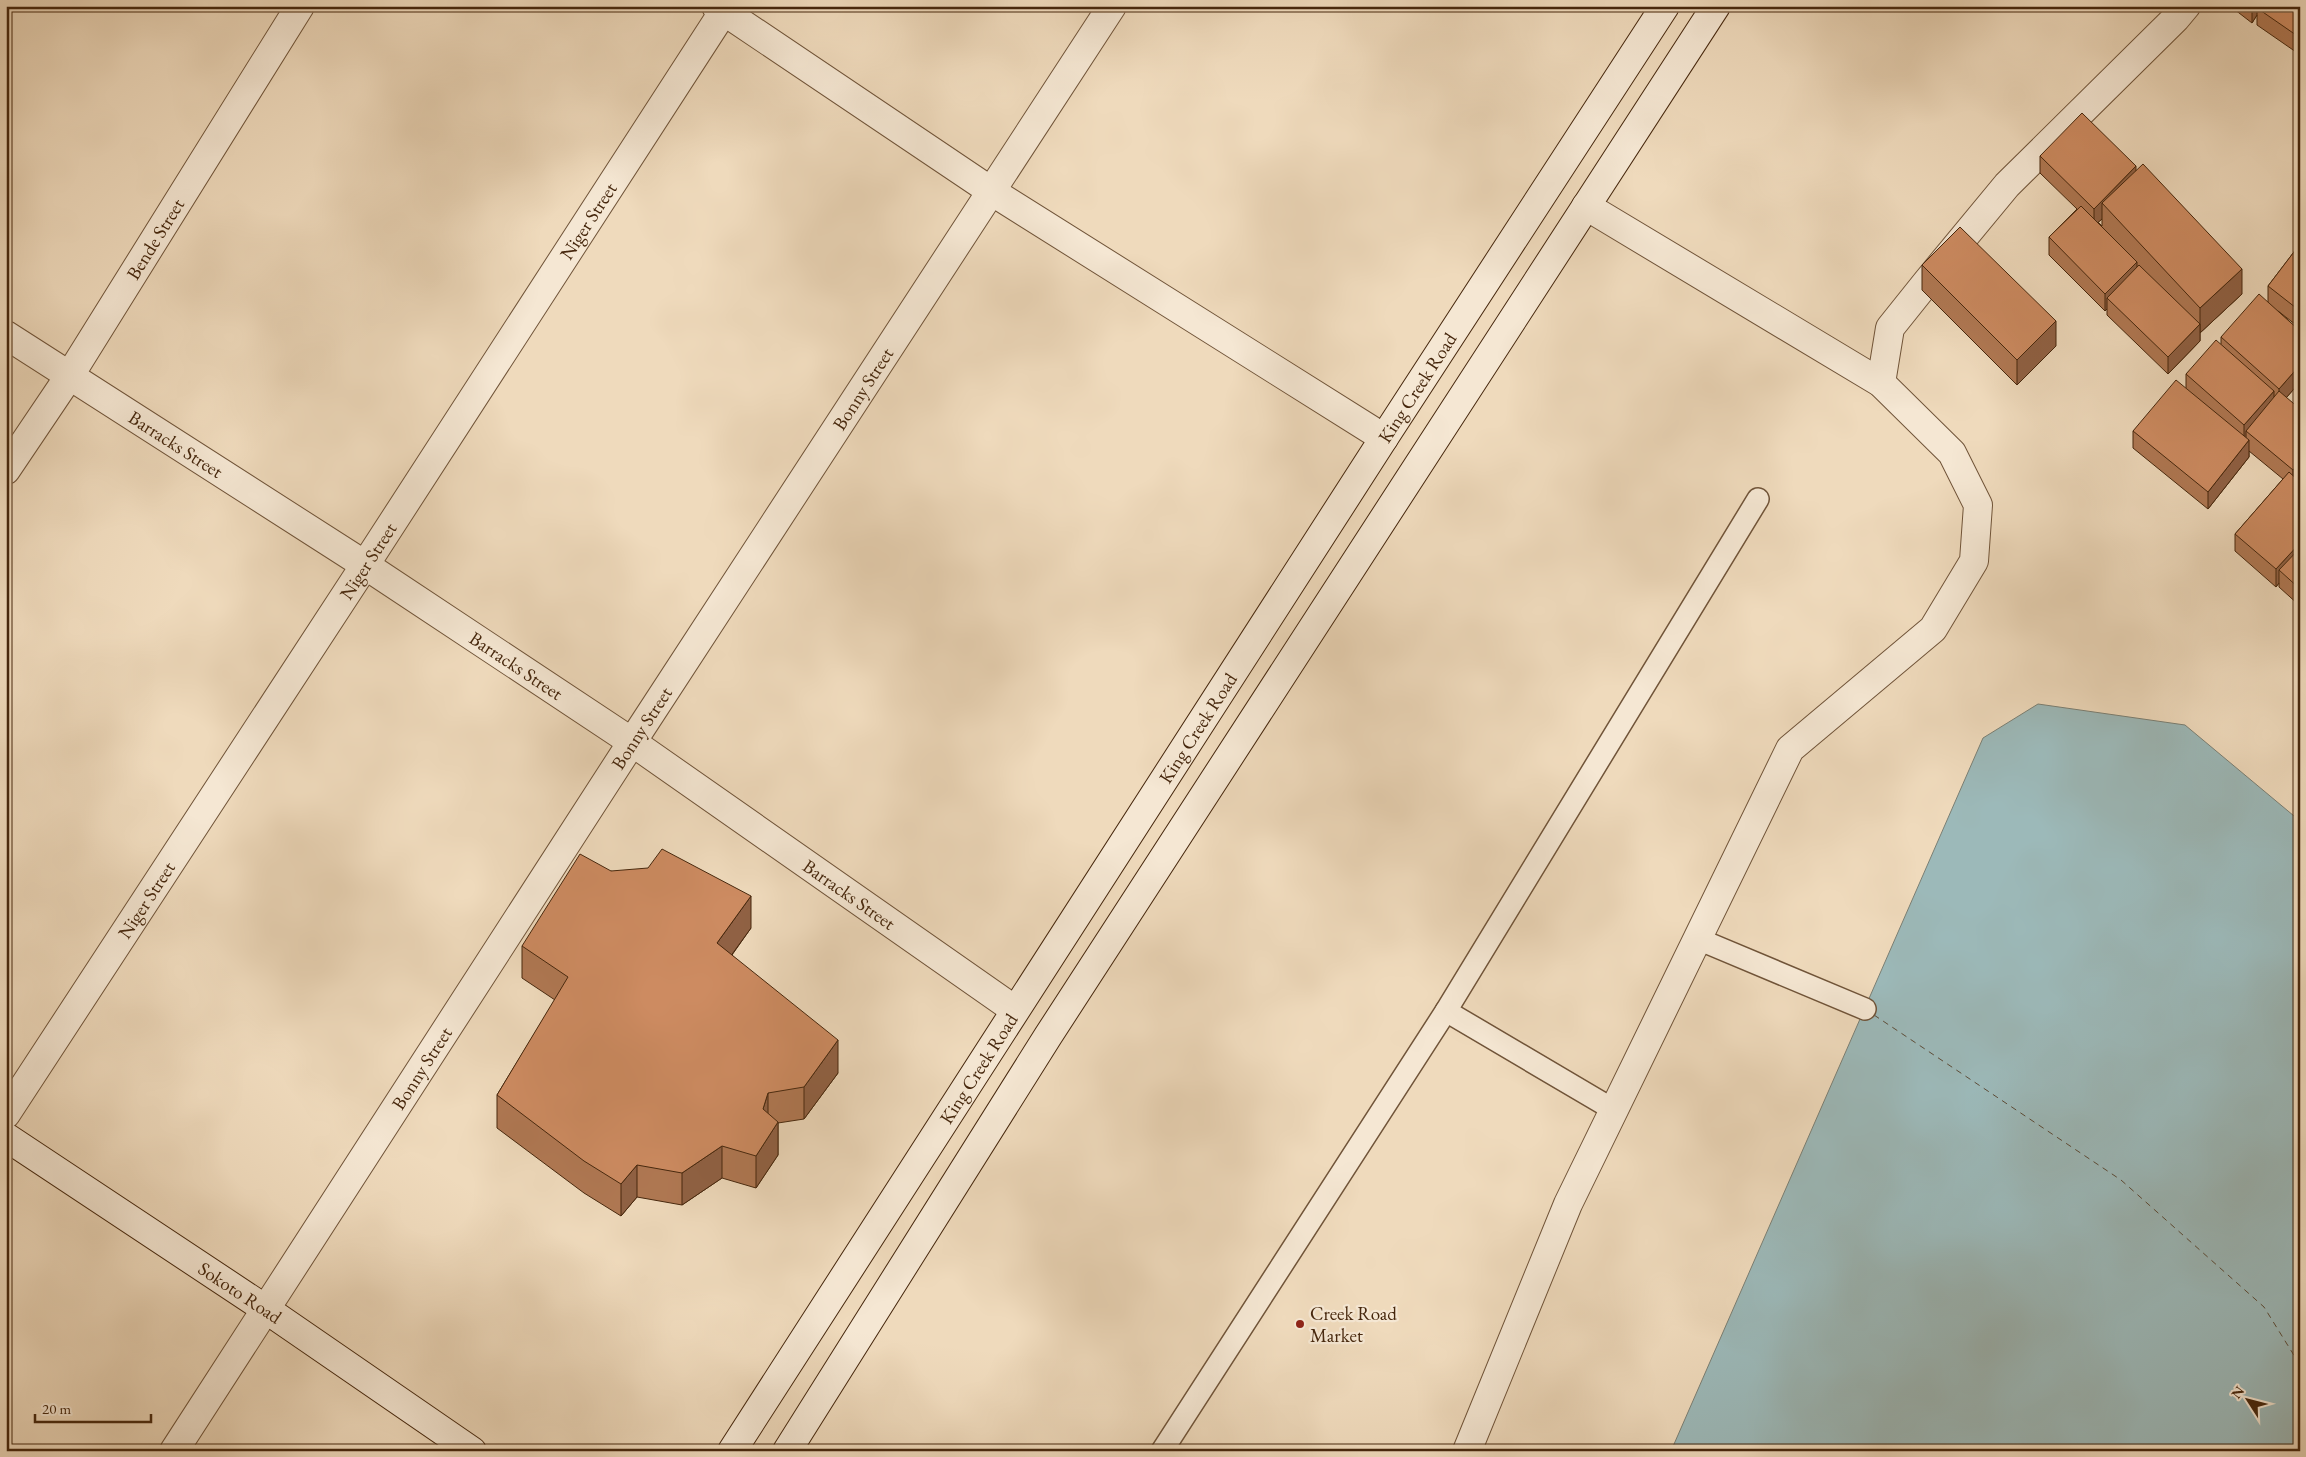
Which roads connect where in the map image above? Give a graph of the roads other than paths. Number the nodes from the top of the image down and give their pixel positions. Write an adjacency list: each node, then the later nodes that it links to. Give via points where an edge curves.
1 (300, 6): 10 (street, Bende Street)
2 (1112, 6): 7 (street, Bonny Street)
3 (1664, 6): 12 (street, King Creek Road)
4 (1716, 6): 8 (street)
5 (2186, 6): 11 (street, via 2007,185 1926,283 1890,328)
6 (722, 8): 7 (street); 15 (street, Niger Street)
7 (991, 191): 12 (street); 16 (street, Bonny Street)
8 (1586, 206): 11 (street); 28 (street, via 1048,1036)
9 (6, 335): 10 (street, Barracks Street)
10 (70, 375): 13 (street, Bende Street); 15 (street, Barracks Street)
11 (1880, 383): 17 (street, via 1952,453 1978,506 1974,561 1933,629 1790,749)
12 (1384, 438): 19 (street, King Creek Road)
13 (6, 470)
14 (1758, 499): 20 (lane)
15 (365, 565): 16 (street, Barracks Street); 22 (street, Niger Street)
16 (632, 742): 19 (street, Barracks Street); 24 (street, Bonny Street)
17 (1698, 940): 18 (lane); 21 (street)
18 (1865, 1009)
19 (1015, 1010): 27 (street, King Creek Road)
20 (1446, 1011): 21 (lane); 29 (lane)
21 (1614, 1110): 30 (street, via 1568,1204)
22 (6, 1114)
23 (6, 1137): 24 (street, Sokoto Road)
24 (268, 1310): 25 (street, Bonny Street); 26 (street, Sokoto Road)
25 (174, 1451)
26 (472, 1451)
27 (732, 1451)
28 (787, 1451)
29 (1162, 1451)
30 (1467, 1451)

